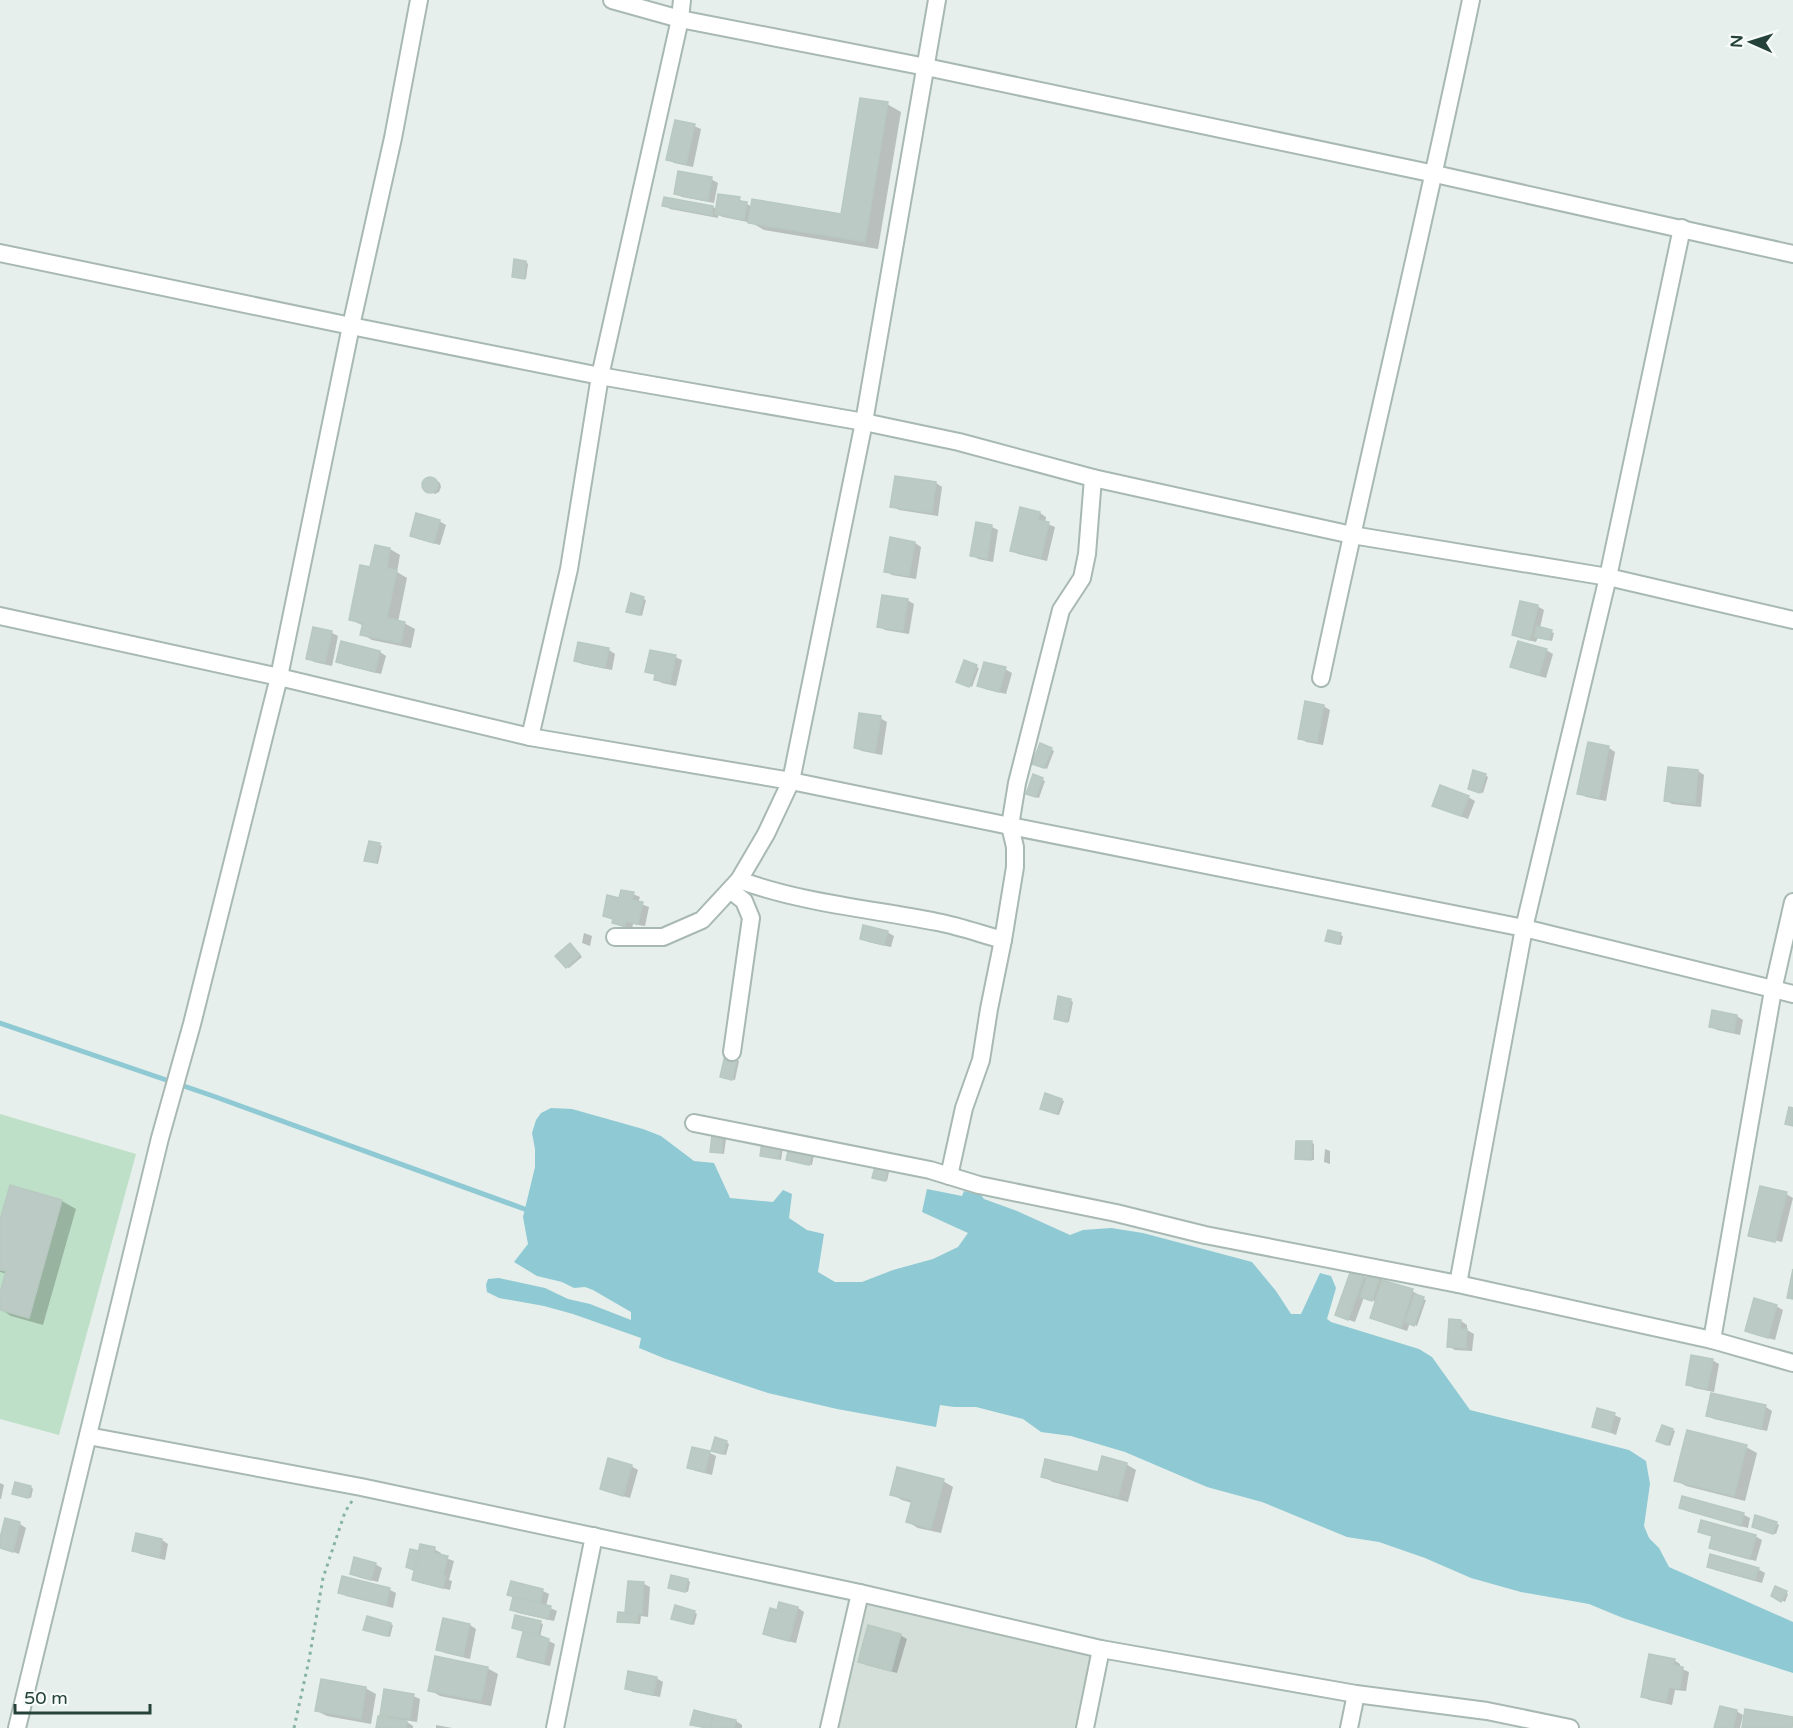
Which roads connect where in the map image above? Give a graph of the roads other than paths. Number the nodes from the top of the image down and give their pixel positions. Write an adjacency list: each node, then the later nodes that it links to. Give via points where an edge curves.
1 (419, 0): 12 (street)
2 (612, 0): 6 (street)
3 (682, 0): 6 (street)
4 (937, 0): 7 (street)
5 (1472, 0): 8 (street)
6 (680, 19): 7 (street); 13 (street)
7 (926, 67): 8 (street); 14 (street)
8 (1435, 174): 9 (street); 16 (street)
9 (1682, 228): 11 (street); 17 (street)
10 (0, 253): 12 (street)
11 (1793, 254)
12 (351, 326): 13 (street); 20 (street)
13 (600, 376): 14 (street); 22 (street, via 571,559)
14 (864, 422): 15 (street, via 959,442); 23 (street)
15 (1093, 478): 16 (street); 24 (street, via 1082,578 1061,610 1017,783)
16 (1352, 535): 17 (street); 21 (street)
17 (1608, 577): 19 (street); 27 (street)
18 (0, 616): 20 (street)
19 (1793, 620)
20 (279, 677): 22 (street); 38 (street)
21 (1322, 678)
22 (530, 737): 23 (street)
23 (791, 780): 24 (street); 25 (street, via 766,834)
24 (1010, 826): 27 (street); 29 (street, via 1015,867)
25 (735, 885): 28 (street, via 702,920 663,937); 29 (street, via 938,922); 32 (street, via 751,918)
26 (1793, 902): 30 (street)
27 (1524, 928): 30 (street); 35 (street)
28 (615, 937)
29 (1003, 940): 34 (street, via 981,1059 964,1108)
30 (1773, 990): 31 (street); 36 (street)
31 (1793, 994)
32 (732, 1052)
33 (694, 1123): 34 (street)
34 (949, 1176): 35 (street, via 1205,1235)
35 (1458, 1284): 36 (street)
36 (1712, 1340): 37 (street)
37 (1793, 1363)
38 (88, 1436): 39 (street); 43 (street)
39 (594, 1536): 40 (street); 44 (street)
40 (860, 1593): 41 (street); 45 (street)
41 (1101, 1649): 42 (street); 46 (street)
42 (1356, 1694): 47 (street); 48 (street, via 1486,1711)
43 (17, 1728)
44 (555, 1728)
45 (829, 1728)
46 (1085, 1728)
47 (1349, 1728)
48 (1570, 1728)

